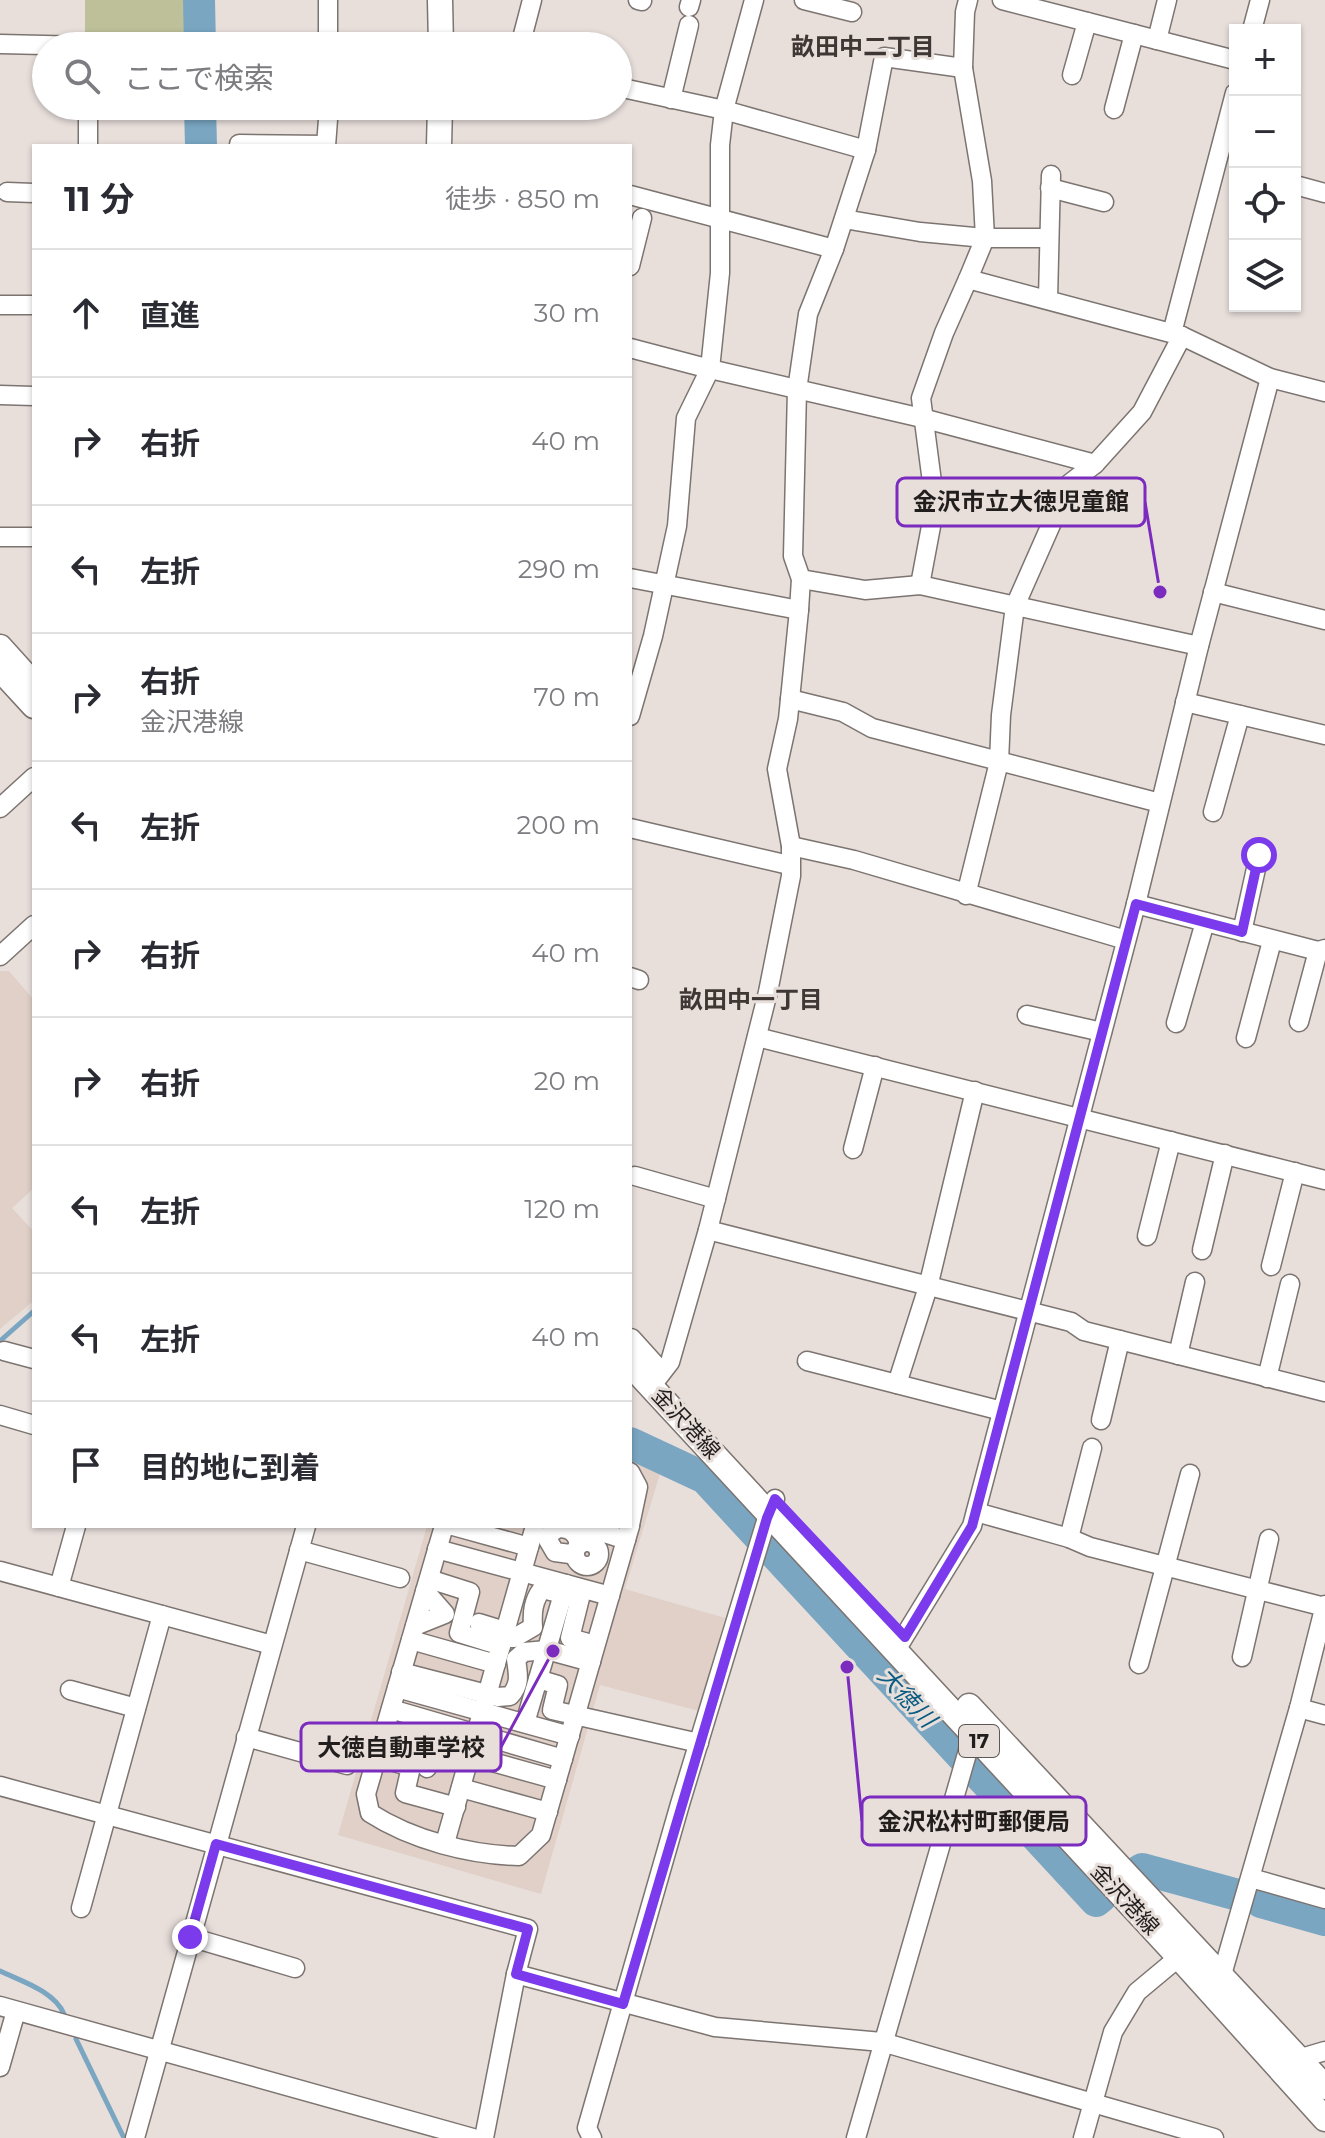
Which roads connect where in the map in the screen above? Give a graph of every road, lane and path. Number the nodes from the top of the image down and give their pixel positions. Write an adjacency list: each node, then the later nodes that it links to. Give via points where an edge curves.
1 (328, 0): 14 (street)
2 (440, 0): 15 (main road)
3 (532, 0): 16 (street)
4 (754, 0): 28 (street)
5 (804, 0): 11 (street)
6 (968, 0): 22 (street)
7 (1002, 0): 12 (street)
8 (1167, 0): 18 (street)
9 (1260, 0): 13 (street)
10 (690, 11): 26 (street)
11 (852, 12)
12 (1087, 22): 17 (street); 23 (street)
13 (1254, 24)
14 (328, 32)
15 (441, 32)
16 (524, 32)
17 (1134, 34): 18 (street); 27 (street)
18 (1157, 40): 21 (street)
19 (0, 44): 20 (street)
20 (32, 45)
21 (1229, 58)
22 (963, 68): 35 (street, via 884,57); 47 (street, via 982,181)
23 (1072, 75)
24 (632, 90): 26 (street)
25 (1234, 96): 36 (street)
26 (671, 99): 28 (street)
27 (1114, 109)
28 (724, 110): 35 (street); 44 (street)
29 (88, 120): 32 (street)
30 (328, 120): 33 (street)
31 (440, 120): 34 (main road)
32 (88, 144)
33 (326, 144)
34 (439, 144)
35 (866, 150): 46 (street)
36 (1216, 164): 37 (street); 55 (street)
37 (1231, 168)
38 (1301, 186): 39 (street)
39 (1325, 191)
40 (7, 192): 41 (street)
41 (32, 193)
42 (632, 195): 44 (street)
43 (1104, 202): 48 (street, via 1051,182)
44 (719, 217): 49 (street); 57 (street, via 720,273)
45 (642, 218): 50 (street)
46 (844, 219): 47 (street); 49 (street)
47 (985, 238): 48 (street); 51 (street)
48 (1048, 238): 52 (street)
49 (834, 249): 59 (street, via 808,314)
50 (632, 258)
51 (968, 279): 52 (street); 63 (street, via 921,398)
52 (1048, 299): 55 (street)
53 (0, 305): 54 (street)
54 (32, 305)
55 (1177, 335): 58 (street); 64 (street, via 1142,412)
56 (632, 349): 57 (street)
57 (710, 369): 59 (street); 69 (street, via 686,418 677,526)
58 (1270, 378): 60 (street); 71 (street)
59 (797, 390): 63 (street); 68 (street, via 793,556)
60 (1325, 392)
61 (0, 395): 62 (street)
62 (32, 396)
63 (922, 418): 64 (street); 70 (street, via 935,505)
64 (1095, 464): 72 (street, via 1069,484)
65 (0, 537): 66 (street)
66 (32, 537)
67 (632, 578): 69 (street)
68 (801, 579): 70 (street, via 865,590); 73 (street)
69 (664, 585): 73 (street); 82 (street)
70 (920, 585): 72 (street)
71 (1213, 592): 74 (street); 75 (street)
72 (1015, 606): 75 (street); 85 (street)
73 (799, 610): 79 (street)
74 (1325, 620)
75 (1199, 646): 80 (street)
76 (0, 647): 78 (main road)
77 (0, 669): 81 (main road)
78 (32, 682)
79 (790, 699): 85 (street, via 843,712 872,728); 92 (street, via 777,769)
80 (1185, 702): 83 (street); 87 (street)
81 (32, 704)
82 (632, 709)
83 (1240, 715): 84 (street); 89 (street)
84 (1325, 735)
85 (999, 762): 87 (street); 93 (street)
86 (32, 779): 88 (street)
87 (1160, 803): 94 (street)
88 (0, 808)
89 (1213, 812)
90 (632, 828): 92 (street)
91 (1259, 855): 97 (street)
92 (790, 856): 93 (street, via 854,860); 106 (street, via 791,876)
93 (966, 895): 98 (street)
94 (1136, 904): 95 (street); 98 (street)
95 (1205, 922): 97 (street); 104 (street)
96 (32, 927): 101 (street)
97 (1242, 932): 99 (street)
98 (1126, 940): 105 (street)
99 (1272, 941): 100 (street); 107 (street)
100 (1322, 950): 103 (street)
101 (0, 956)
102 (1027, 1015): 105 (street)
103 (1299, 1022)
104 (1176, 1023)
105 (1102, 1032): 110 (street)
106 (757, 1037): 108 (street); 117 (street)
107 (1246, 1038)
108 (875, 1066): 109 (street); 112 (street)
109 (975, 1091): 110 (street); 124 (street)
110 (1080, 1117): 111 (street); 125 (street)
111 (1171, 1141): 113 (street); 119 (street)
112 (853, 1149)
113 (1225, 1154): 114 (street); 120 (street)
114 (1295, 1172): 116 (street); 121 (street)
115 (635, 1176): 117 (street)
116 (1325, 1180)
117 (716, 1199): 118 (street)
118 (708, 1230): 124 (street); 134 (street, via 670,1362)
119 (1147, 1236)
120 (1202, 1250)
121 (1271, 1266)
122 (1195, 1282): 129 (street)
123 (1290, 1284): 133 (street)
124 (928, 1287): 125 (street); 135 (street)
125 (1028, 1312): 126 (street); 137 (street)
126 (1120, 1340): 129 (street); 139 (street)
127 (632, 1344): 134 (main road, 金沢港線 / 17)
128 (4, 1351): 130 (street)
129 (1178, 1355): 133 (street)
130 (32, 1358)
131 (807, 1361): 135 (street)
132 (632, 1365): 134 (main road, 金沢港線 / 17)
133 (1267, 1378): 136 (street)
134 (656, 1381): 146 (main road, 金沢港線 / 17)
135 (897, 1384): 137 (street)
136 (1325, 1392)
137 (1002, 1411): 144 (street)
138 (0, 1415): 140 (street)
139 (1101, 1420)
140 (32, 1424)
141 (1092, 1448): 153 (street)
142 (1190, 1474): 160 (street)
143 (632, 1476): 145 (street, via 638,1487)
144 (976, 1512): 153 (street); 171 (street)
145 (632, 1513)
146 (766, 1522): 171 (main road, 金沢港線 / 17); 193 (street)
147 (75, 1528): 164 (street)
148 (305, 1528): 156 (street)
149 (534, 1528): 158 (street)
150 (473, 1529): 152 (street)
151 (628, 1530): 157 (street); 159 (street)
152 (498, 1532): 158 (street)
153 (1069, 1538): 160 (street)
154 (440, 1539): 158 (street); 163 (street)
155 (1269, 1539): 165 (street)
156 (299, 1550): 162 (street); 172 (street)
157 (569, 1554): 158 (street); 159 (street, via 586,1542 594,1544 599,1557); 166 (street); 173 (street, via 536,1597 533,1627); 174 (street); 175 (street, via 580,1598 570,1638)
158 (525, 1561): 173 (street)
159 (619, 1563): 166 (street)
160 (1164, 1566): 165 (street); 177 (street)
161 (0, 1571): 164 (street)
162 (400, 1578)
163 (427, 1585): 170 (street); 173 (street, via 470,1592 459,1633)
164 (59, 1587): 168 (street)
165 (1259, 1590): 167 (street); 176 (street)
166 (611, 1592): 175 (street)
167 (1325, 1606): 183 (street)
168 (162, 1615): 172 (street); 182 (street)
169 (479, 1623): 173 (street)
170 (413, 1633): 173 (street); 179 (street)
171 (900, 1644): 192 (main road, 金沢港線 / 17)
172 (272, 1645): 191 (street)
173 (502, 1645): 181 (street)
174 (547, 1650): 175 (street); 178 (street); 181 (street, via 524,1652 516,1659 516,1689)
175 (593, 1654): 186 (street)
176 (1242, 1657)
177 (1139, 1664)
178 (538, 1679): 186 (street, via 558,1685 552,1710); 187 (street)
179 (399, 1680): 181 (street); 184 (street)
180 (70, 1690): 182 (street)
181 (485, 1704): 187 (street); 189 (street)
182 (136, 1708): 209 (street)
183 (1299, 1708): 185 (street); 212 (street)
184 (391, 1709): 188 (street); 189 (street)
185 (1325, 1715)
186 (576, 1716): 190 (street); 193 (street)
187 (525, 1723): 190 (street)
188 (384, 1732): 194 (street); 196 (street)
189 (477, 1734): 195 (street); 197 (street)
190 (570, 1736): 197 (street)
191 (246, 1737): 198 (street); 211 (street)
192 (970, 1742): 216 (main road, 金沢港線 / 17); 219 (main road, 金沢港線 / 17); 222 (street)
193 (699, 1743): 220 (street)
194 (433, 1746): 195 (street); 199 (street)
195 (471, 1756): 201 (street); 204 (street)
196 (377, 1757): 207 (street, via 411,1767 405,1793); 210 (street, via 366,1794 370,1813 395,1829)
197 (563, 1759): 201 (street)
198 (347, 1765)
199 (427, 1768)
200 (501, 1777): 205 (street)
201 (557, 1780): 208 (street)
202 (522, 1783): 206 (street)
203 (0, 1786): 209 (street)
204 (461, 1788): 205 (street); 207 (street)
205 (494, 1797): 206 (street)
206 (516, 1803): 208 (street)
207 (456, 1807): 210 (street)
208 (548, 1812): 210 (street, via 541,1835 519,1856 491,1856)
209 (107, 1815): 211 (street); 214 (street)
210 (445, 1843)
211 (216, 1844): 215 (street); 218 (street, via 528,1929)
212 (1251, 1878): 213 (street); 219 (street)
213 (1325, 1899)
214 (81, 1908)
215 (190, 1937): 217 (street); 223 (street)
216 (1179, 1957): 219 (main road, 金沢港線 / 17); 228 (street, via 1137,1992 1113,2032)
217 (295, 1968)
218 (516, 1974): 220 (street); 232 (street)
219 (1216, 1986): 225 (main road, 金沢港線 / 17)
220 (623, 2004): 222 (street, via 715,2027); 233 (street, via 587,2128)
221 (8, 2008): 223 (street); 226 (street)
222 (882, 2042): 228 (street); 234 (street)
223 (159, 2051): 230 (street); 231 (street)
224 (1325, 2051): 225 (street)
225 (1291, 2066): 227 (main road, 金沢港線 / 17); 229 (main road, 金沢港線 / 17)
226 (0, 2067)
227 (1325, 2087)
228 (1093, 2103): 235 (street); 236 (street)
229 (1325, 2119)
230 (135, 2138)
231 (473, 2138)
232 (484, 2138)
233 (592, 2138)
234 (856, 2138)
235 (1083, 2138)
236 (1214, 2138)

